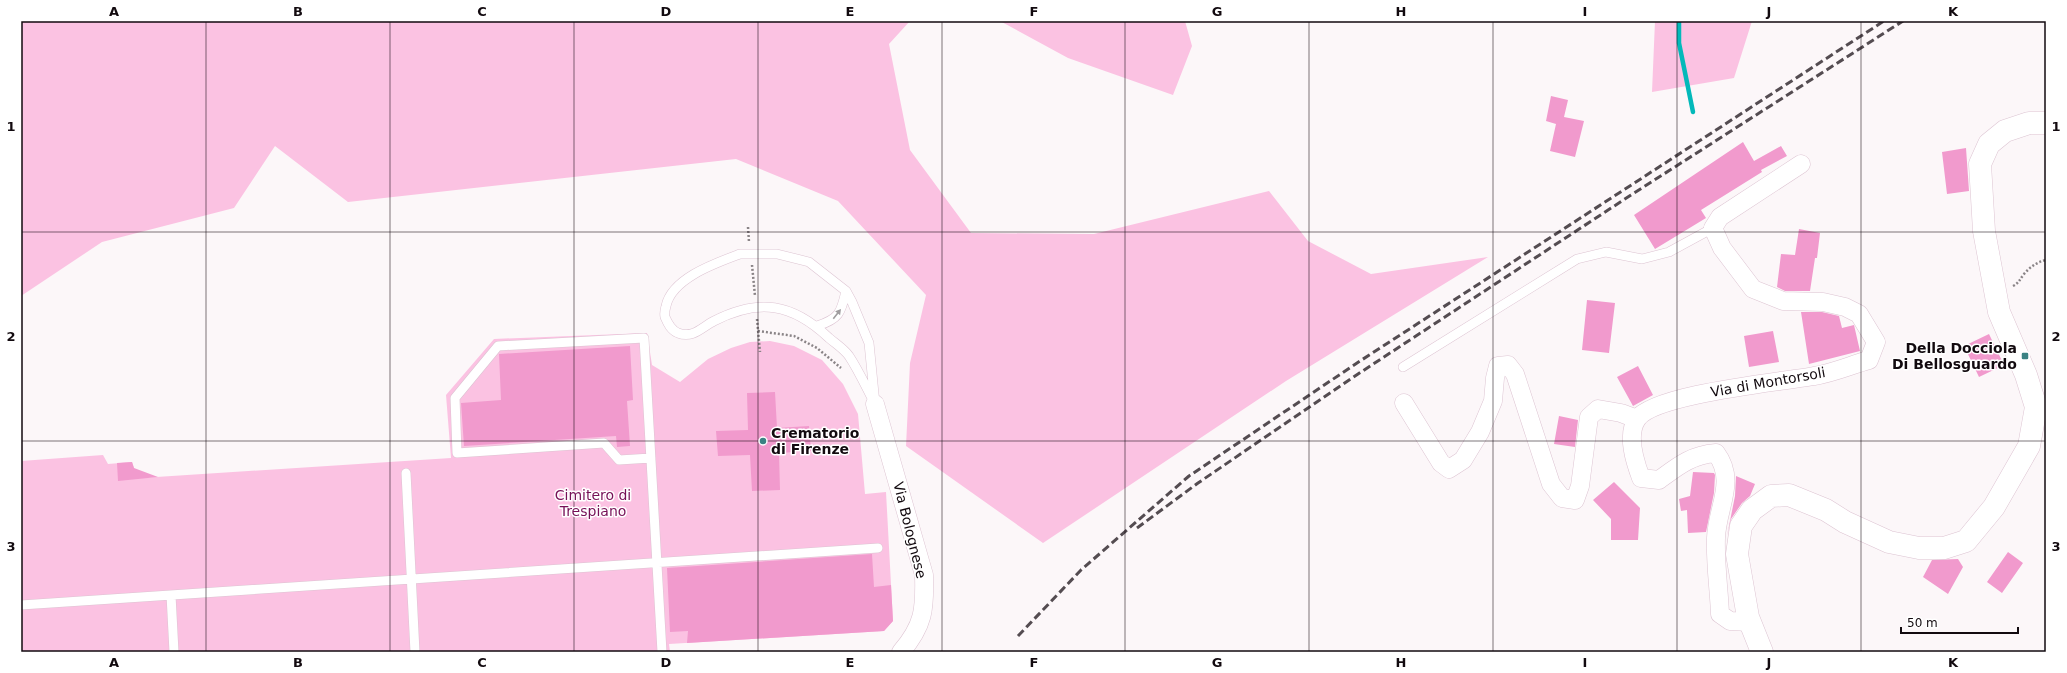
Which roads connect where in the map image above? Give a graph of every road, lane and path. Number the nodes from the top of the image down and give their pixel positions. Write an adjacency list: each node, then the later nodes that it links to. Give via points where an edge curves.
1 (2046, 123): 8 (street, via 2029,123 2005,131 1989,144 1980,164 1984,231)
2 (1801, 164): 4 (street, via 1720,218)
3 (748, 227): 5 (path)
4 (1713, 228): 13 (lane, via 1668,252 1642,259 1606,252 1577,259); 18 (street, Via di Montorsoli, via 1722,248 1753,289 1783,302 1823,302 1846,307 1859,314 1876,342 1869,360 1816,376 1708,392 1651,407)
5 (750, 254): 7 (lane, via 777,254 809,262); 9 (path); 9 (lane, via 740,254 705,268 677,286 668,298 664,315 670,327 679,333 693,334 736,310)
6 (2046, 260): 8 (path, via 2024,273 2018,283)
7 (846, 291): 10 (lane, one-way to 7, via 832,321 841,310); 17 (lane, via 869,343)
8 (1995, 294): 15 (street, via 1998,312)
9 (756, 306): 10 (lane, via 788,310); 11 (path)
10 (817, 326): 17 (lane, via 849,356)
11 (758, 331): 12 (path); 14 (path, via 794,336 817,348)
12 (760, 352)
13 (1403, 367)
14 (846, 372)
15 (2039, 395): 26 (street, via 2029,446 1994,507 1966,541 1944,548 1919,548 1889,542 1845,522 1826,510 1789,495 1771,496 1752,510 1741,526 1737,554)
16 (1404, 403): 18 (street, via 1441,463 1449,469 1463,460 1480,432 1493,401 1498,366 1508,365 1515,374 1551,484 1562,498 1575,500 1580,486 1589,417 1598,409)
17 (875, 404): 30 (street, Via Bolognese, via 924,575 925,601 920,623 912,640)
18 (1637, 419): 26 (street, via 1632,437 1641,478 1659,480 1685,461 1701,454 1716,453 1724,464 1726,486 1716,537 1720,614 1730,620)
19 (651, 458): 19 (lane, via 644,338 498,346 455,398 457,453 604,443 619,460); 22 (lane)
20 (406, 473): 23 (lane)
21 (878, 548): 22 (lane)
22 (657, 563): 23 (lane); 29 (lane)
23 (411, 579): 24 (lane); 28 (lane)
24 (171, 595): 25 (lane); 27 (lane)
25 (21, 605)
26 (1750, 622): 31 (street)
27 (174, 652)
28 (415, 652)
29 (662, 652)
30 (901, 652)
31 (1762, 652)

